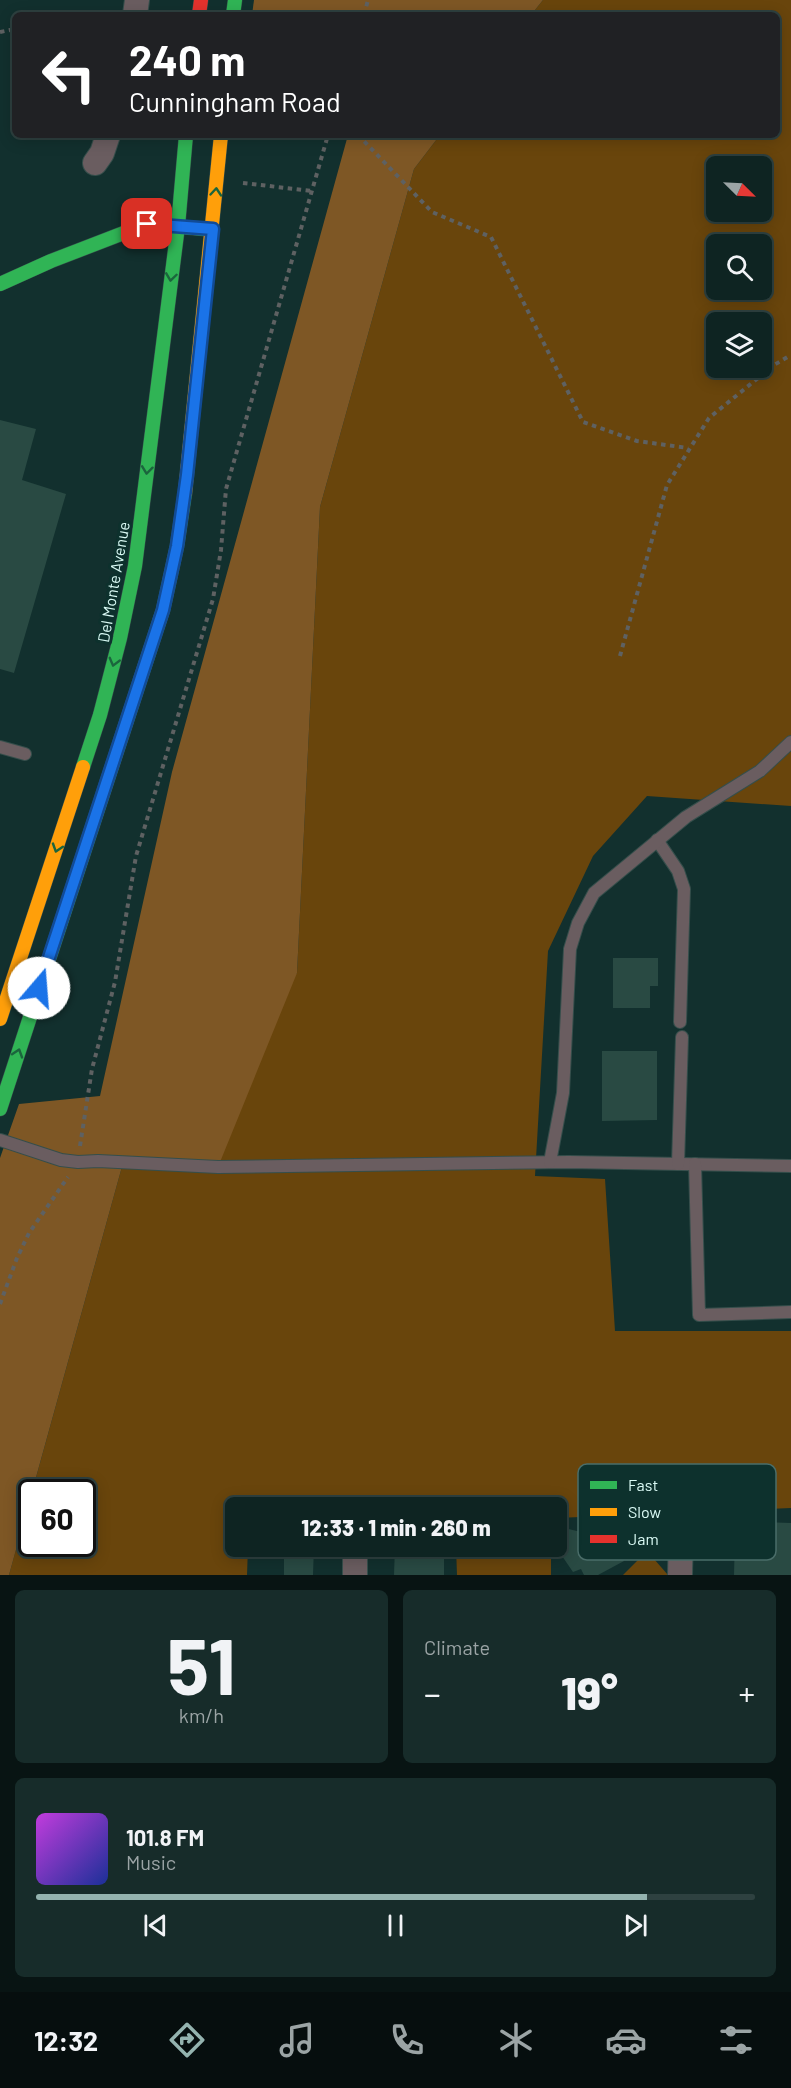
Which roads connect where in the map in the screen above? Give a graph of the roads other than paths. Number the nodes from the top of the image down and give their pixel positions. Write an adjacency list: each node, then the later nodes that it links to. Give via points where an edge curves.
1 (107, 138): 4 (street)
2 (186, 138): 5 (main road, Del Monte Avenue)
3 (221, 138): 6 (main road, one-way to 3)
4 (95, 163)
5 (178, 226): 6 (main road); 7 (main road, via 147,224); 12 (main road, Del Monte Avenue, one-way to 12, via 135,566 120,638 100,715)
6 (213, 229): 15 (main road, one-way to 6, via 163,610 187,475)
7 (0, 284)
8 (791, 742): 11 (lane, via 760,771)
9 (0, 747): 10 (lane)
10 (25, 754)
11 (657, 840): 13 (lane, via 678,871 684,889); 17 (lane, via 594,893 578,923 570,949 563,1094)
12 (0, 1019)
13 (680, 1022)
14 (682, 1037): 18 (lane)
15 (0, 1109)
16 (0, 1140): 17 (lane, via 78,1162 218,1167)
17 (550, 1162): 18 (lane)
18 (678, 1164): 19 (lane)
19 (695, 1164): 20 (lane); 21 (lane, via 699,1315)
20 (791, 1166)
21 (791, 1312)
22 (355, 1557): 23 (street)
23 (355, 1575)

